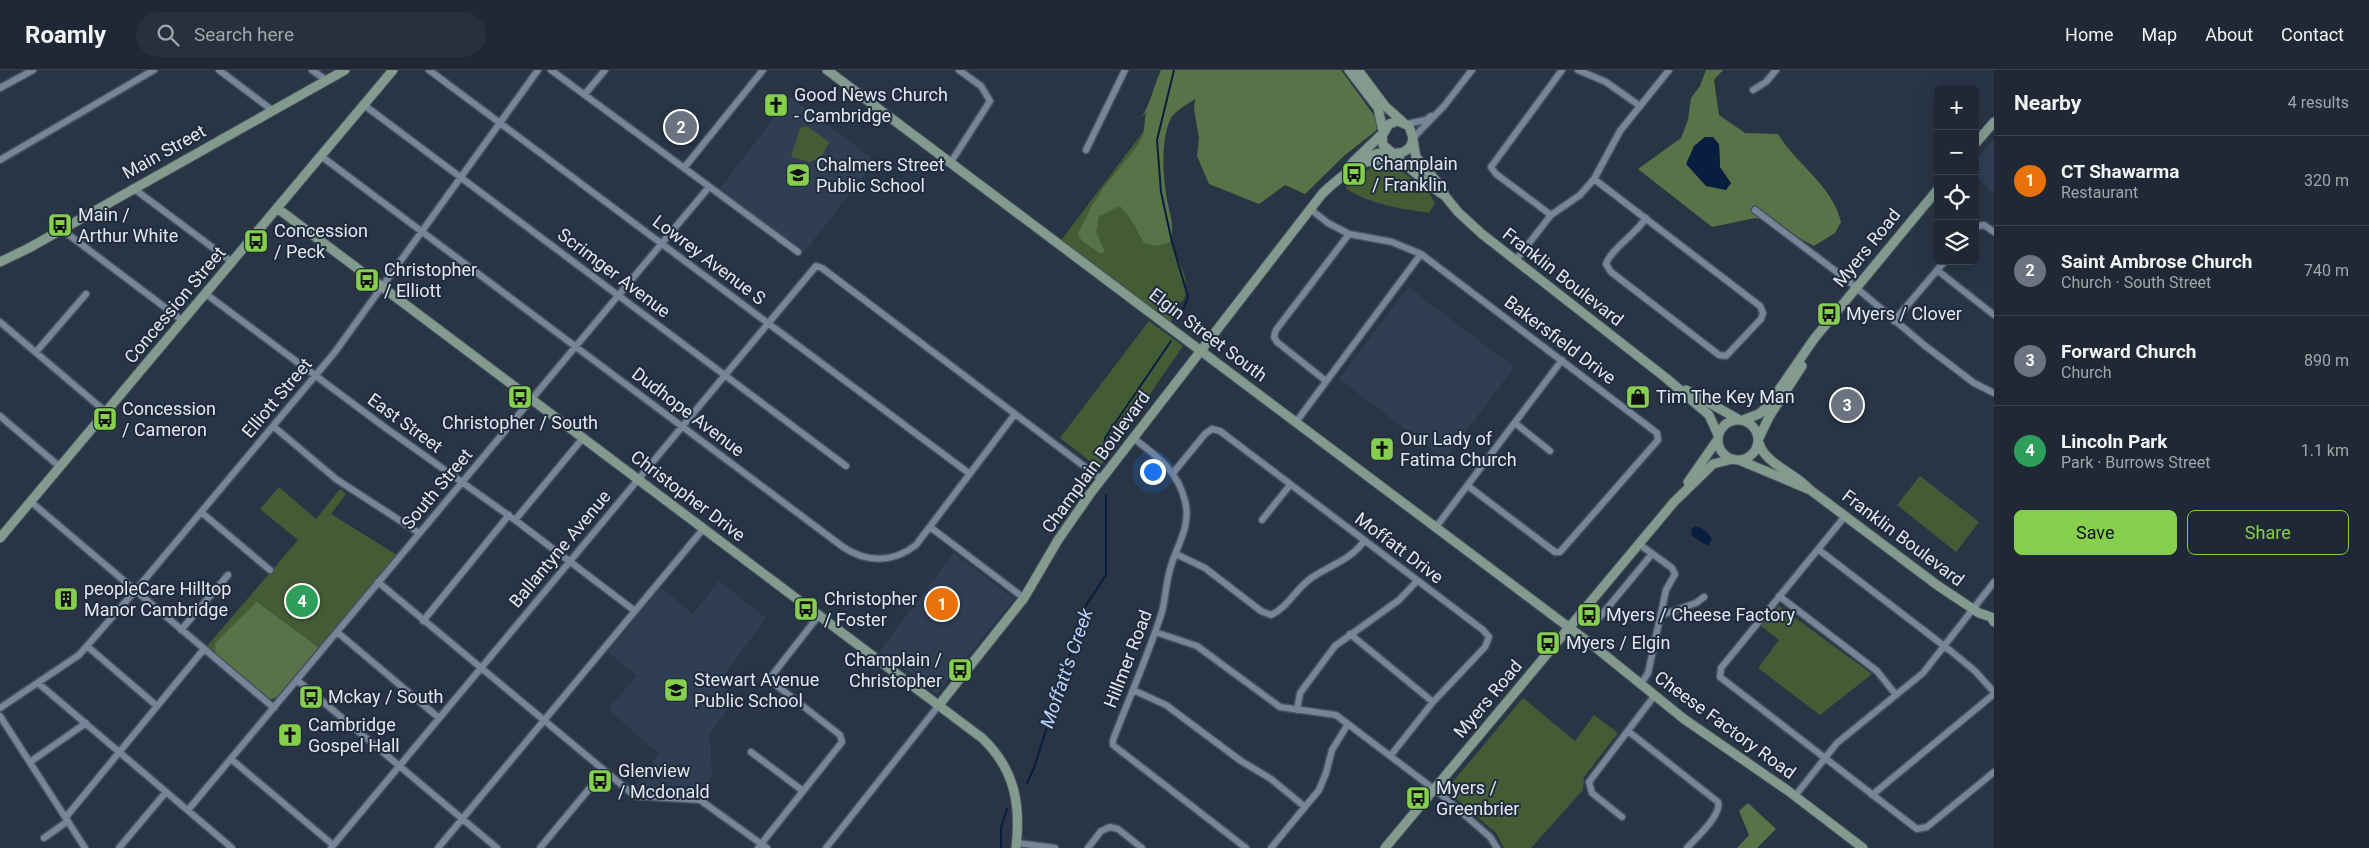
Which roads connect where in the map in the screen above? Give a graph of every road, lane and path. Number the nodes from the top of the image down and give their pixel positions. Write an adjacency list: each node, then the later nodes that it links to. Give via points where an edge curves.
1 (33, 70): 23 (street)
2 (154, 70): 39 (street)
3 (219, 70): 29 (street)
4 (312, 70): 22 (street)
5 (345, 70): 22 (main road, Main Street)
6 (393, 70): 26 (main road, Concession Street)
7 (429, 70): 30 (street, Lowrey Avenue S)
8 (538, 70): 30 (street, Elliott Street)
9 (551, 70): 25 (street)
10 (606, 70): 25 (street)
11 (763, 70): 41 (street)
12 (959, 70): 40 (street, via 981,86 990,101)
13 (1349, 70): 33 (main road, via 1378,108)
14 (1358, 70): 32 (main road, via 1385,106)
15 (1472, 70): 27 (street)
16 (1562, 70): 52 (street, via 1491,167)
17 (1578, 70): 28 (street, via 1606,82)
18 (1669, 70): 28 (street)
19 (1776, 70): 24 (street)
20 (829, 71): 40 (main road, Elgin Street South)
21 (1122, 71): 36 (street)
22 (326, 80): 29 (main road, Main Street)
23 (0, 88)
24 (1753, 90)
25 (585, 94): 41 (street)
26 (364, 105): 38 (main road, Concession Street); 43 (street, Scrimger Avenue)
27 (1444, 106): 32 (street, via 1426,120); 34 (street)
28 (1640, 106): 44 (street, via 1620,131)
29 (272, 110): 46 (main road, Main Street)
30 (499, 122): 43 (street, Elliott Street); 59 (street, Lowrey Avenue S)
31 (1994, 122): 35 (main road)
32 (1404, 123): 33 (main road, via 1393,122); 34 (main road, via 1411,130)
33 (1382, 133): 37 (main road, via 1383,145); 42 (main road, Champlain Boulevard)
34 (1413, 139): 37 (main road, via 1405,151); 48 (main road, Franklin Boulevard, via 1416,157 1442,188)
35 (1979, 139)
36 (1086, 150)
37 (1394, 154): 42 (main road, Champlain Boulevard, via 1374,154); 48 (main road, Franklin Boulevard)
38 (321, 156): 49 (main road, Concession Street); 56 (street, Dudhope Avenue)
39 (0, 160)
40 (951, 162): 79 (main road, Elgin Street South)
41 (684, 168): 45 (street)
42 (1341, 176): 50 (main road, Champlain Boulevard)
43 (460, 177): 56 (street, Elliott Street); 71 (street, Scrimger Avenue)
44 (1594, 178): 52 (street, via 1580,195); 53 (street)
45 (708, 187): 59 (street, South Street); 60 (street)
46 (133, 188): 55 (main road, Main Street); 64 (street)
47 (1934, 194): 68 (main road, Myers Road)
48 (1444, 196): 62 (main road, Franklin Boulevard, via 1472,226)
49 (277, 208): 64 (main road, Concession Street); 67 (main road, Christopher Drive)
50 (1310, 209): 58 (street, Bakersfield Drive); 79 (main road, Champlain Boulevard)
51 (1755, 210): 68 (street)
52 (1551, 215): 62 (street)
53 (1646, 218): 53 (street, via 1632,236 1609,255 1606,264 1611,272 1720,355 1726,356 1761,319 1760,306)
54 (1979, 226): 57 (street)
55 (61, 229): 63 (main road, Main Street); 73 (street)
56 (421, 232): 67 (street, Elliott Street); 78 (street, Dudhope Avenue)
57 (1994, 232)
58 (1349, 234): 61 (street, Bakersfield Drive, via 1392,242); 85 (street, via 1276,330 1274,337)
59 (662, 244): 71 (street, South Street); 76 (street, Lowrey Avenue S)
60 (798, 252)
61 (1421, 254): 81 (street, Bakersfield Drive); 85 (street)
62 (1516, 260): 84 (main road, Franklin Boulevard)
63 (0, 262)
64 (232, 262): 70 (main road, Concession Street)
65 (1941, 265): 66 (street)
66 (1937, 270): 72 (street); 74 (street)
67 (382, 287): 83 (street, Elliott Street); 87 (main road, Christopher Drive)
68 (1855, 287): 74 (street); 77 (main road, Myers Road)
69 (86, 294): 80 (street)
70 (206, 294): 73 (main road, Concession Street); 83 (street, East Street)
71 (618, 296): 78 (street, South Street); 82 (street, Scrimger Avenue)
72 (1994, 315)
73 (183, 320): 88 (main road, Concession Street)
74 (1894, 321): 86 (street, via 1974,383)
75 (0, 322): 80 (street)
76 (768, 323): 82 (street, Ballantyne Avenue); 89 (street, Ballantyne Avenue, via 813,268 822,268); 105 (street, Lowrey Avenue S)
77 (1824, 330): 91 (main road, Myers Road, via 1814,339 1766,407 1759,414); 99 (main road, Myers Road, via 1769,417)
78 (576, 347): 87 (street, South Street); 95 (street, Dudhope Avenue)
79 (1202, 350): 92 (main road, Elgin Street South); 98 (main road, Champlain Boulevard)
80 (36, 352): 88 (street)
81 (1562, 360): 93 (street); 110 (street, Bakersfield Drive, via 1652,428 1658,438 1560,552 1555,552)
82 (724, 374): 95 (street, Ballantyne Avenue); 102 (street, Scrimger Avenue)
83 (316, 375): 94 (street, Elliott Street); 108 (street, East Street)
84 (1666, 378): 91 (main road, Franklin Boulevard); 96 (main road, Franklin Boulevard, via 1709,415)
85 (1326, 381): 92 (street)
86 (1994, 393)
87 (532, 399): 97 (main road, Christopher Drive); 108 (street, South Street)
88 (106, 412): 103 (main road, Concession Street)
89 (1015, 414): 105 (street, Dudhope Avenue); 107 (street)
90 (0, 416): 103 (street)
91 (1740, 420): 96 (main road, via 1726,424); 99 (main road, via 1754,426)
92 (1296, 422): 119 (main road, Elgin Street South)
93 (1515, 422): 100 (street); 110 (street)
94 (273, 426): 114 (street, Elliott Street); 121 (street, via 336,479)
95 (682, 426): 106 (street, Ballantyne Avenue); 118 (street, Dudhope Avenue, via 858,556 879,559 897,556 916,545)
96 (1718, 437): 101 (main road, via 1723,454); 113 (main road, Myers Road)
97 (583, 438): 106 (main road, Christopher Drive); 116 (street)
98 (1133, 438): 104 (street, Hillmer Road); 107 (main road, Champlain Boulevard)
99 (1759, 440): 101 (main road, via 1752,455); 111 (main road, Franklin Boulevard, via 1766,457)
100 (1550, 451)
101 (1736, 460): 111 (main road, Franklin Boulevard); 113 (main road, Myers Road, via 1713,464)
102 (846, 466)
103 (60, 467): 112 (main road, Concession Street)
104 (1173, 473): 109 (street, Moffatt Drive, via 1212,429 1220,431); 126 (street, Hillmer Road, via 1186,509 1185,529)
105 (970, 474): 118 (street, Dudhope Avenue)
106 (638, 479): 120 (main road, Christopher Drive); 128 (street, Ballantyne Avenue)
107 (1101, 479): 136 (main road, Champlain Boulevard, via 1058,540)
108 (462, 482): 116 (street, East Street); 121 (street, South Street)
109 (1290, 485): 117 (street); 123 (street, Moffatt Drive)
110 (1468, 486): 119 (street)
111 (1809, 489): 115 (main road, Franklin Boulevard)
112 (30, 501): 122 (main road, Concession Street); 134 (street)
113 (1674, 502): 124 (main road, Myers Road)
114 (201, 512): 129 (street); 134 (street, Elliott Street)
115 (1846, 515): 125 (street); 139 (main road, Franklin Boulevard)
116 (512, 517): 128 (street, East Street); 143 (street)
117 (1262, 520)
118 (930, 527): 136 (street)
119 (1436, 527): 145 (main road, Elgin Street South)
120 (704, 528): 138 (street); 140 (main road, Christopher Drive)
121 (419, 532): 132 (street, South Street)
122 (0, 538)
123 (1364, 541): 126 (street, via 1354,553 1309,579 1281,610 1271,615 1261,611 1205,568); 131 (street, Moffatt Drive)
124 (1639, 544): 127 (street); 145 (main road, Myers Road)
125 (1819, 550): 135 (street); 150 (street)
126 (1176, 554): 148 (street, Hillmer Road)
127 (1652, 554): 141 (street, via 1672,568 1675,574 1666,590); 142 (street)
128 (569, 561): 138 (street, East Street); 153 (street, Ballantyne Avenue)
129 (270, 570)
130 (228, 575): 146 (street)
131 (1416, 581): 149 (street, via 1399,600); 161 (street, Moffatt Drive, via 1483,630 1489,638 1485,647)
132 (378, 582): 143 (street); 147 (street, South Street)
133 (1994, 582): 139 (street)
134 (135, 591): 146 (street); 151 (street, Elliott Street)
135 (1779, 596): 160 (street, via 1877,671); 176 (street, via 1720,668 1719,674 1722,680)
136 (1024, 598): 162 (main road, Champlain Boulevard)
137 (1704, 598): 141 (street, via 1696,604)
138 (635, 611): 169 (street)
139 (1976, 611): 144 (main road, Franklin Boulevard, via 1991,617); 150 (street)
140 (820, 614): 162 (main road, Christopher Drive); 183 (street, via 770,678 840,735 842,742)
141 (1662, 615): 156 (street, via 1648,673)
142 (1599, 618)
143 (423, 620): 153 (street)
144 (1994, 622)
145 (1569, 628): 156 (main road, Cheese Factory Road); 182 (main road, Myers Road)
146 (181, 630): 152 (street)
147 (337, 632): 154 (street, South Street); 168 (street)
148 (1155, 632): 157 (street, Hillmer Road); 166 (street, via 1197,646 1273,704)
149 (1350, 634): 161 (street); 166 (street, via 1335,646 1300,693)
150 (1944, 646): 158 (street, via 1975,671); 160 (street, via 1923,673)
151 (88, 647): 155 (street, Elliott Street); 163 (street)
152 (204, 650): 163 (street); 165 (street)
153 (480, 668): 168 (street, Ballantyne Avenue); 169 (street)
154 (297, 680): 165 (street, South Street); 179 (street)
155 (38, 683): 164 (street, Elliott Street); 170 (street)
156 (1641, 684): 159 (main road, Cheese Factory Road)
157 (1133, 690): 187 (street, via 1166,705); 206 (street, Hillmer Road, via 1113,745)
158 (1994, 693): 185 (street)
159 (1655, 695): 172 (street); 186 (main road, Cheese Factory Road, via 1696,728)
160 (1896, 695): 176 (street, via 1837,743)
161 (1433, 702): 175 (street, Moffatt Drive)
162 (939, 705): 194 (main road, Christopher Drive, via 982,738 1004,764 1017,799); 202 (street, Champlain Boulevard)
163 (157, 706): 173 (street)
164 (0, 708)
165 (274, 708): 177 (street, South Street)
166 (1297, 710): 171 (street, via 1328,713)
167 (0, 716): 178 (street)
168 (439, 718): 179 (street, Ballantyne Avenue)
169 (544, 721): 180 (street); 191 (street)
170 (86, 723): 173 (street); 178 (street)
171 (1348, 724): 175 (street); 187 (street, via 1332,750 1323,782)
172 (1628, 731): 189 (street, via 1589,782 1592,793); 210 (street, via 1718,802 1719,808 1714,817)
173 (120, 752): 184 (street); 190 (street)
174 (751, 752): 183 (street)
175 (1391, 755): 182 (street)
176 (1824, 758): 185 (street); 186 (street)
177 (231, 759): 188 (street, South Street); 193 (street)
178 (30, 762): 190 (street)
179 (399, 766): 191 (street); 193 (street, Ballantyne Avenue)
180 (604, 771): 196 (street, via 635,796 704,801); 201 (street)
181 (1994, 772): 185 (street, via 1923,829 1913,827)
182 (1434, 789): 208 (main road, Myers Road); 209 (street, via 1490,837)
183 (803, 791): 196 (street)
184 (166, 792): 188 (street); 198 (street)
185 (1872, 795)
186 (1795, 796): 211 (main road, Cheese Factory Road)
187 (1305, 807): 207 (street)
188 (188, 810): 195 (street)
189 (1622, 817)
190 (67, 819): 192 (street); 197 (street)
191 (462, 819): 199 (street); 200 (street)
192 (44, 838)
193 (332, 846)
194 (1016, 846): 203 (street)
195 (229, 847)
196 (762, 847)
197 (85, 848)
198 (119, 848)
199 (438, 848)
200 (497, 848)
201 (540, 848)
202 (826, 848)
203 (1055, 848)
204 (1088, 848): 205 (street, via 1101,831 1110,827 1118,829)
205 (1142, 848)
206 (1246, 848)
207 (1271, 848)
208 (1385, 848)
209 (1497, 848)
210 (1687, 848)
211 (1863, 848)

